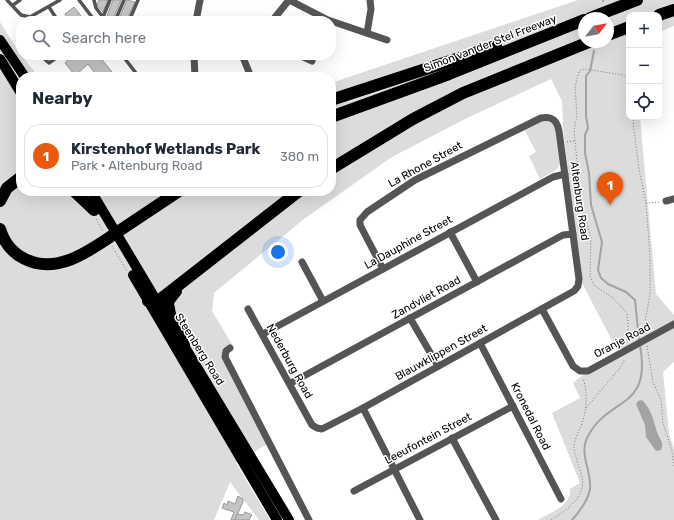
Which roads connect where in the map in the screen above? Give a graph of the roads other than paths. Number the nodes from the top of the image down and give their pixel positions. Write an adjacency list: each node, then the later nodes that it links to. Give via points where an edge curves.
1 (7, 0): 13 (lane)
2 (20, 0): 13 (lane)
3 (60, 0): 14 (lane)
4 (79, 0): 21 (lane)
5 (94, 0): 22 (lane)
6 (110, 0): 23 (lane)
7 (124, 0): 24 (lane)
8 (137, 0): 25 (lane)
9 (200, 0): 26 (street)
10 (289, 0): 27 (street); 28 (street)
11 (370, 0): 33 (street)
12 (638, 0): 16 (highway, Simon van der Stel Freeway)
13 (13, 5): 18 (lane)
14 (49, 7): 19 (lane); 20 (lane)
15 (674, 10): 17 (highway)
16 (606, 12)
17 (662, 14)
18 (24, 16)
19 (35, 16)
20 (55, 16)
21 (91, 16)
22 (102, 16)
23 (103, 16)
24 (117, 16)
25 (131, 16)
26 (197, 16)
27 (276, 16)
28 (320, 16)
29 (578, 22): 47 (highway)
30 (336, 23): 33 (street)
31 (578, 23): 48 (highway, Simon van der Stel Freeway)
32 (626, 28): 34 (highway)
33 (367, 33): 36 (street)
34 (614, 33)
35 (0, 40): 42 (main road)
36 (387, 40)
37 (578, 46): 50 (highway, via 476,88 413,119)
38 (0, 59): 46 (main road)
39 (126, 60): 43 (lane)
40 (194, 60): 44 (street)
41 (244, 60): 45 (street)
42 (22, 72)
43 (135, 72)
44 (196, 72)
45 (249, 72)
46 (16, 85)
47 (336, 98)
48 (336, 115)
49 (555, 120): 51 (street, Altenburg Road, via 558,125); 66 (street, La Rhone Street, via 541,118 463,155 415,180 367,212 360,220 360,225)
50 (336, 165)
51 (565, 174): 63 (street, La Dauphine Street, via 553,177); 64 (street, Altenburg Road)
52 (16, 181): 59 (highway, via 7,188)
53 (80, 196): 61 (highway)
54 (86, 196): 61 (main road, Steenberg Road)
55 (93, 196): 61 (main road, Steenberg Road)
56 (171, 196): 62 (highway, via 86,252 61,263 42,264 24,258 9,246)
57 (293, 196): 67 (highway)
58 (674, 199): 60 (street)
59 (0, 201)
60 (666, 202)
61 (98, 210): 70 (main road, Steenberg Road)
62 (0, 229)
63 (450, 232): 66 (street, La Dauphine Street); 68 (street)
64 (573, 234): 68 (street, Zandvliet Road, via 563,235); 69 (street, Altenburg Road)
65 (302, 262): 71 (street)
66 (383, 269): 71 (street, La Dauphine Street)
67 (193, 275): 70 (highway); 78 (highway, via 172,295 168,304 171,319)
68 (477, 282): 74 (street, Zandvliet Road)
69 (578, 286): 73 (street, Blauwklippen Street, via 574,291)
70 (152, 301): 78 (main road, Steenberg Road); 89 (main road, Steenberg Road)
71 (323, 301): 76 (street, La Dauphine Street)
72 (248, 309): 76 (street, Nederburg Road)
73 (542, 309): 75 (street, Oranje Road, via 573,366 580,371 588,371); 77 (street, Blauwklippen Street)
74 (410, 318): 80 (street); 81 (street, Zandvliet Road)
75 (674, 324)
76 (263, 334): 81 (street, Nederburg Road)
77 (480, 343): 80 (street, Blauwklippen Street); 82 (street, Kronedal Road)
78 (184, 345): 90 (main road, Steenberg Road)
79 (230, 348): 91 (street, via 226,351 225,357)
80 (438, 366): 83 (street, Blauwklippen Street)
81 (291, 383): 84 (street, Nederburg Road)
82 (513, 406): 85 (street, Leeufontein Street); 88 (street, Kronedal Road)
83 (363, 408): 84 (street, Blauwklippen Street, via 327,428); 86 (street)
84 (312, 425)
85 (452, 438): 86 (street, Leeufontein Street); 93 (street)
86 (394, 469): 87 (street, Leeufontein Street); 92 (street)
87 (354, 491)
88 (561, 499)
89 (277, 520)
90 (290, 520)
91 (309, 520)
92 (420, 520)
93 (496, 520)

